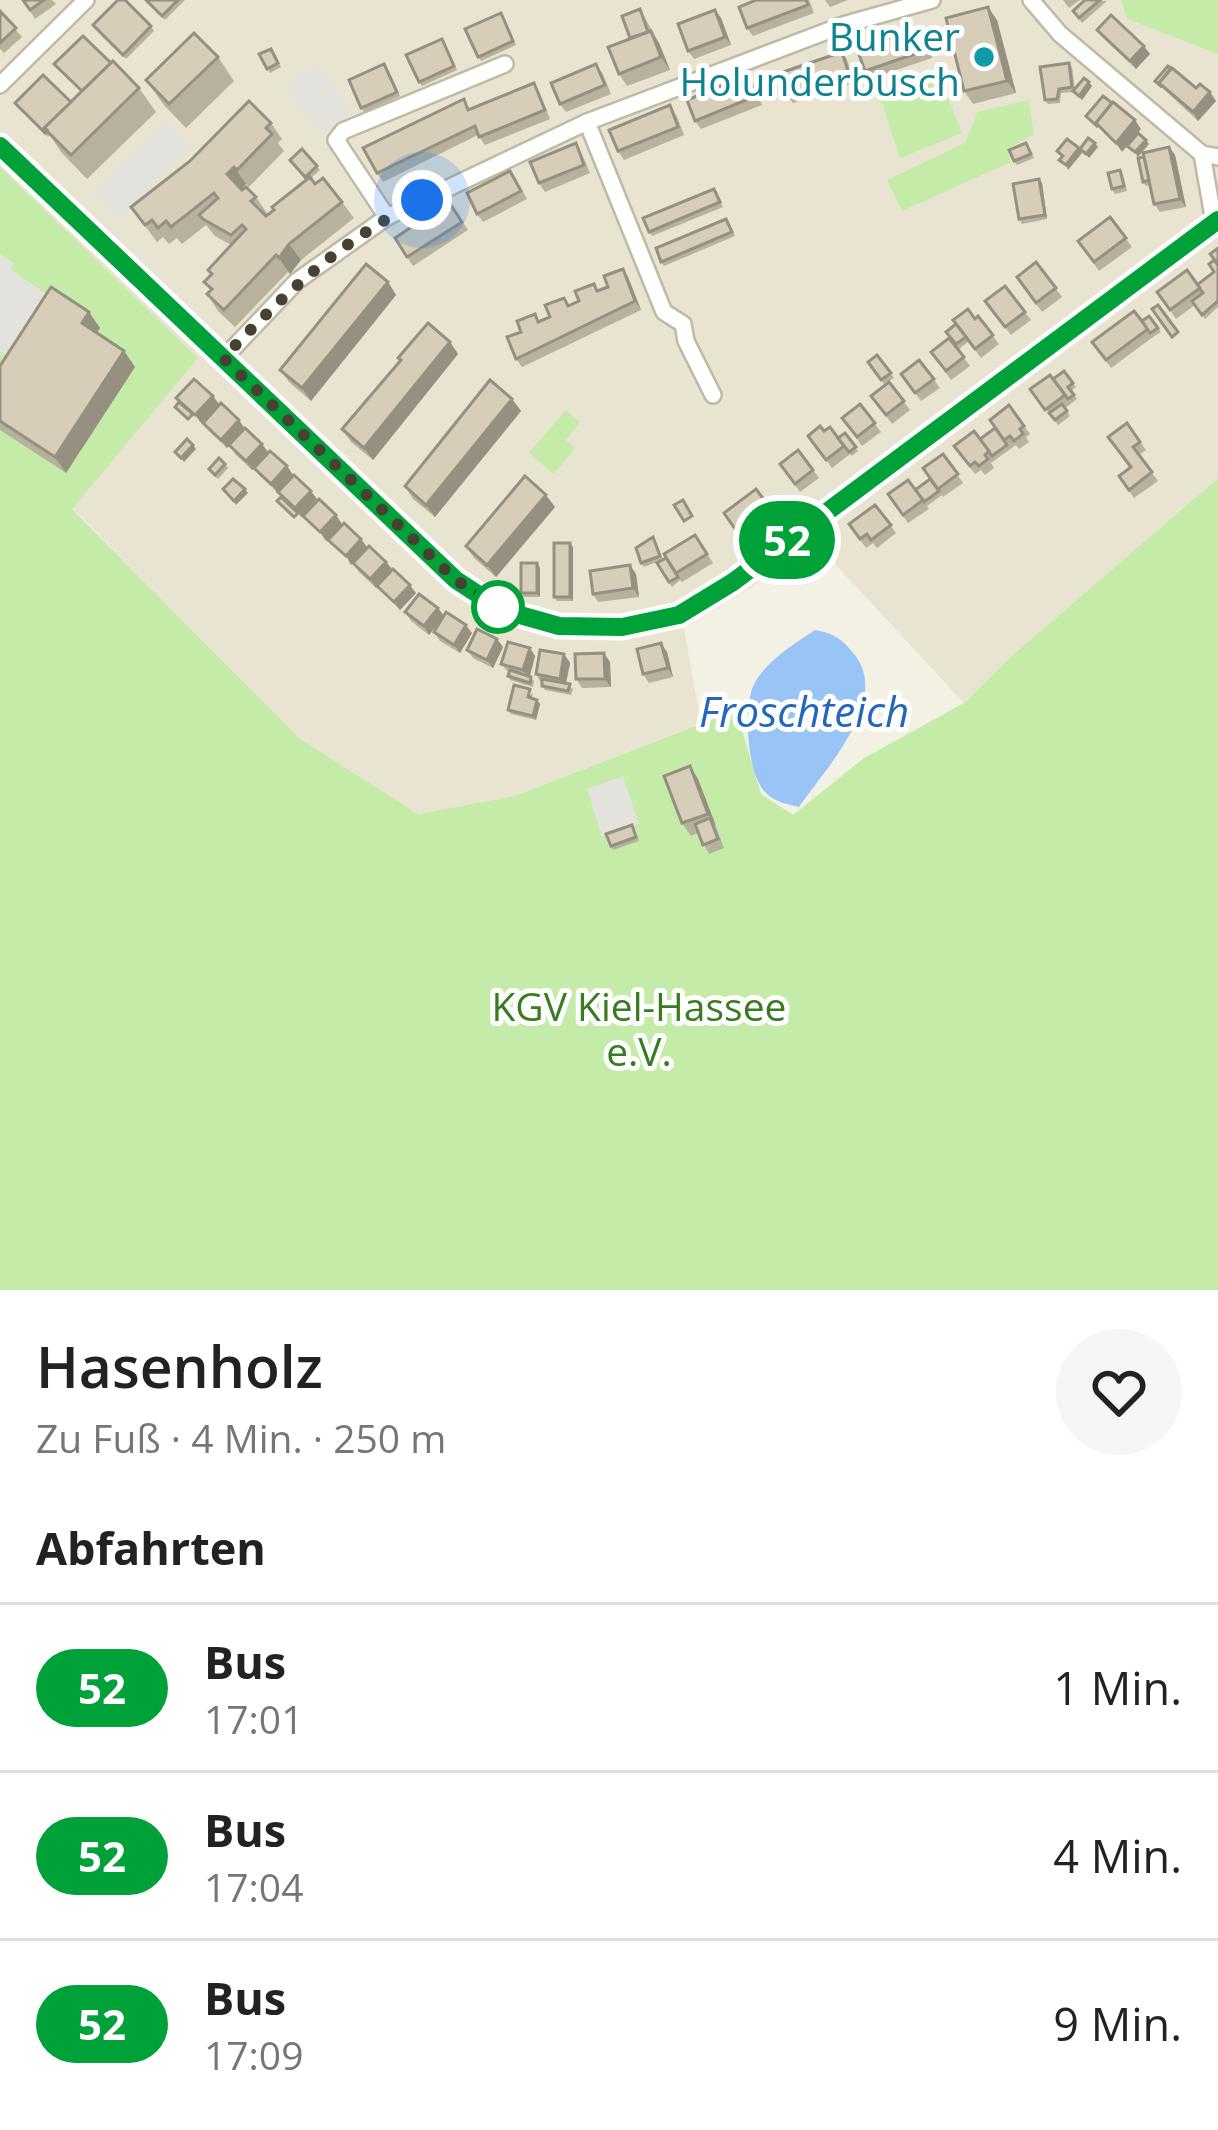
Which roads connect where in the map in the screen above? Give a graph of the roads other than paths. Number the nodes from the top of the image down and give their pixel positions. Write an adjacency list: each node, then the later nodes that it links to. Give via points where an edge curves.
1 (86, 0): 5 (street)
2 (932, 0): 6 (street, via 843,25)
3 (1031, 0): 8 (street, via 1060,34)
4 (505, 64): 9 (street, via 343,131 337,140)
5 (0, 86)
6 (587, 122): 9 (street); 12 (street, via 664,312 683,324)
7 (0, 146): 11 (street)
8 (1210, 155): 10 (street)
9 (387, 218): 11 (street, via 297,281)
10 (1216, 221): 11 (street, via 733,582 679,615 622,627 559,626 502,610 456,580)
11 (223, 358)
12 (713, 395)

